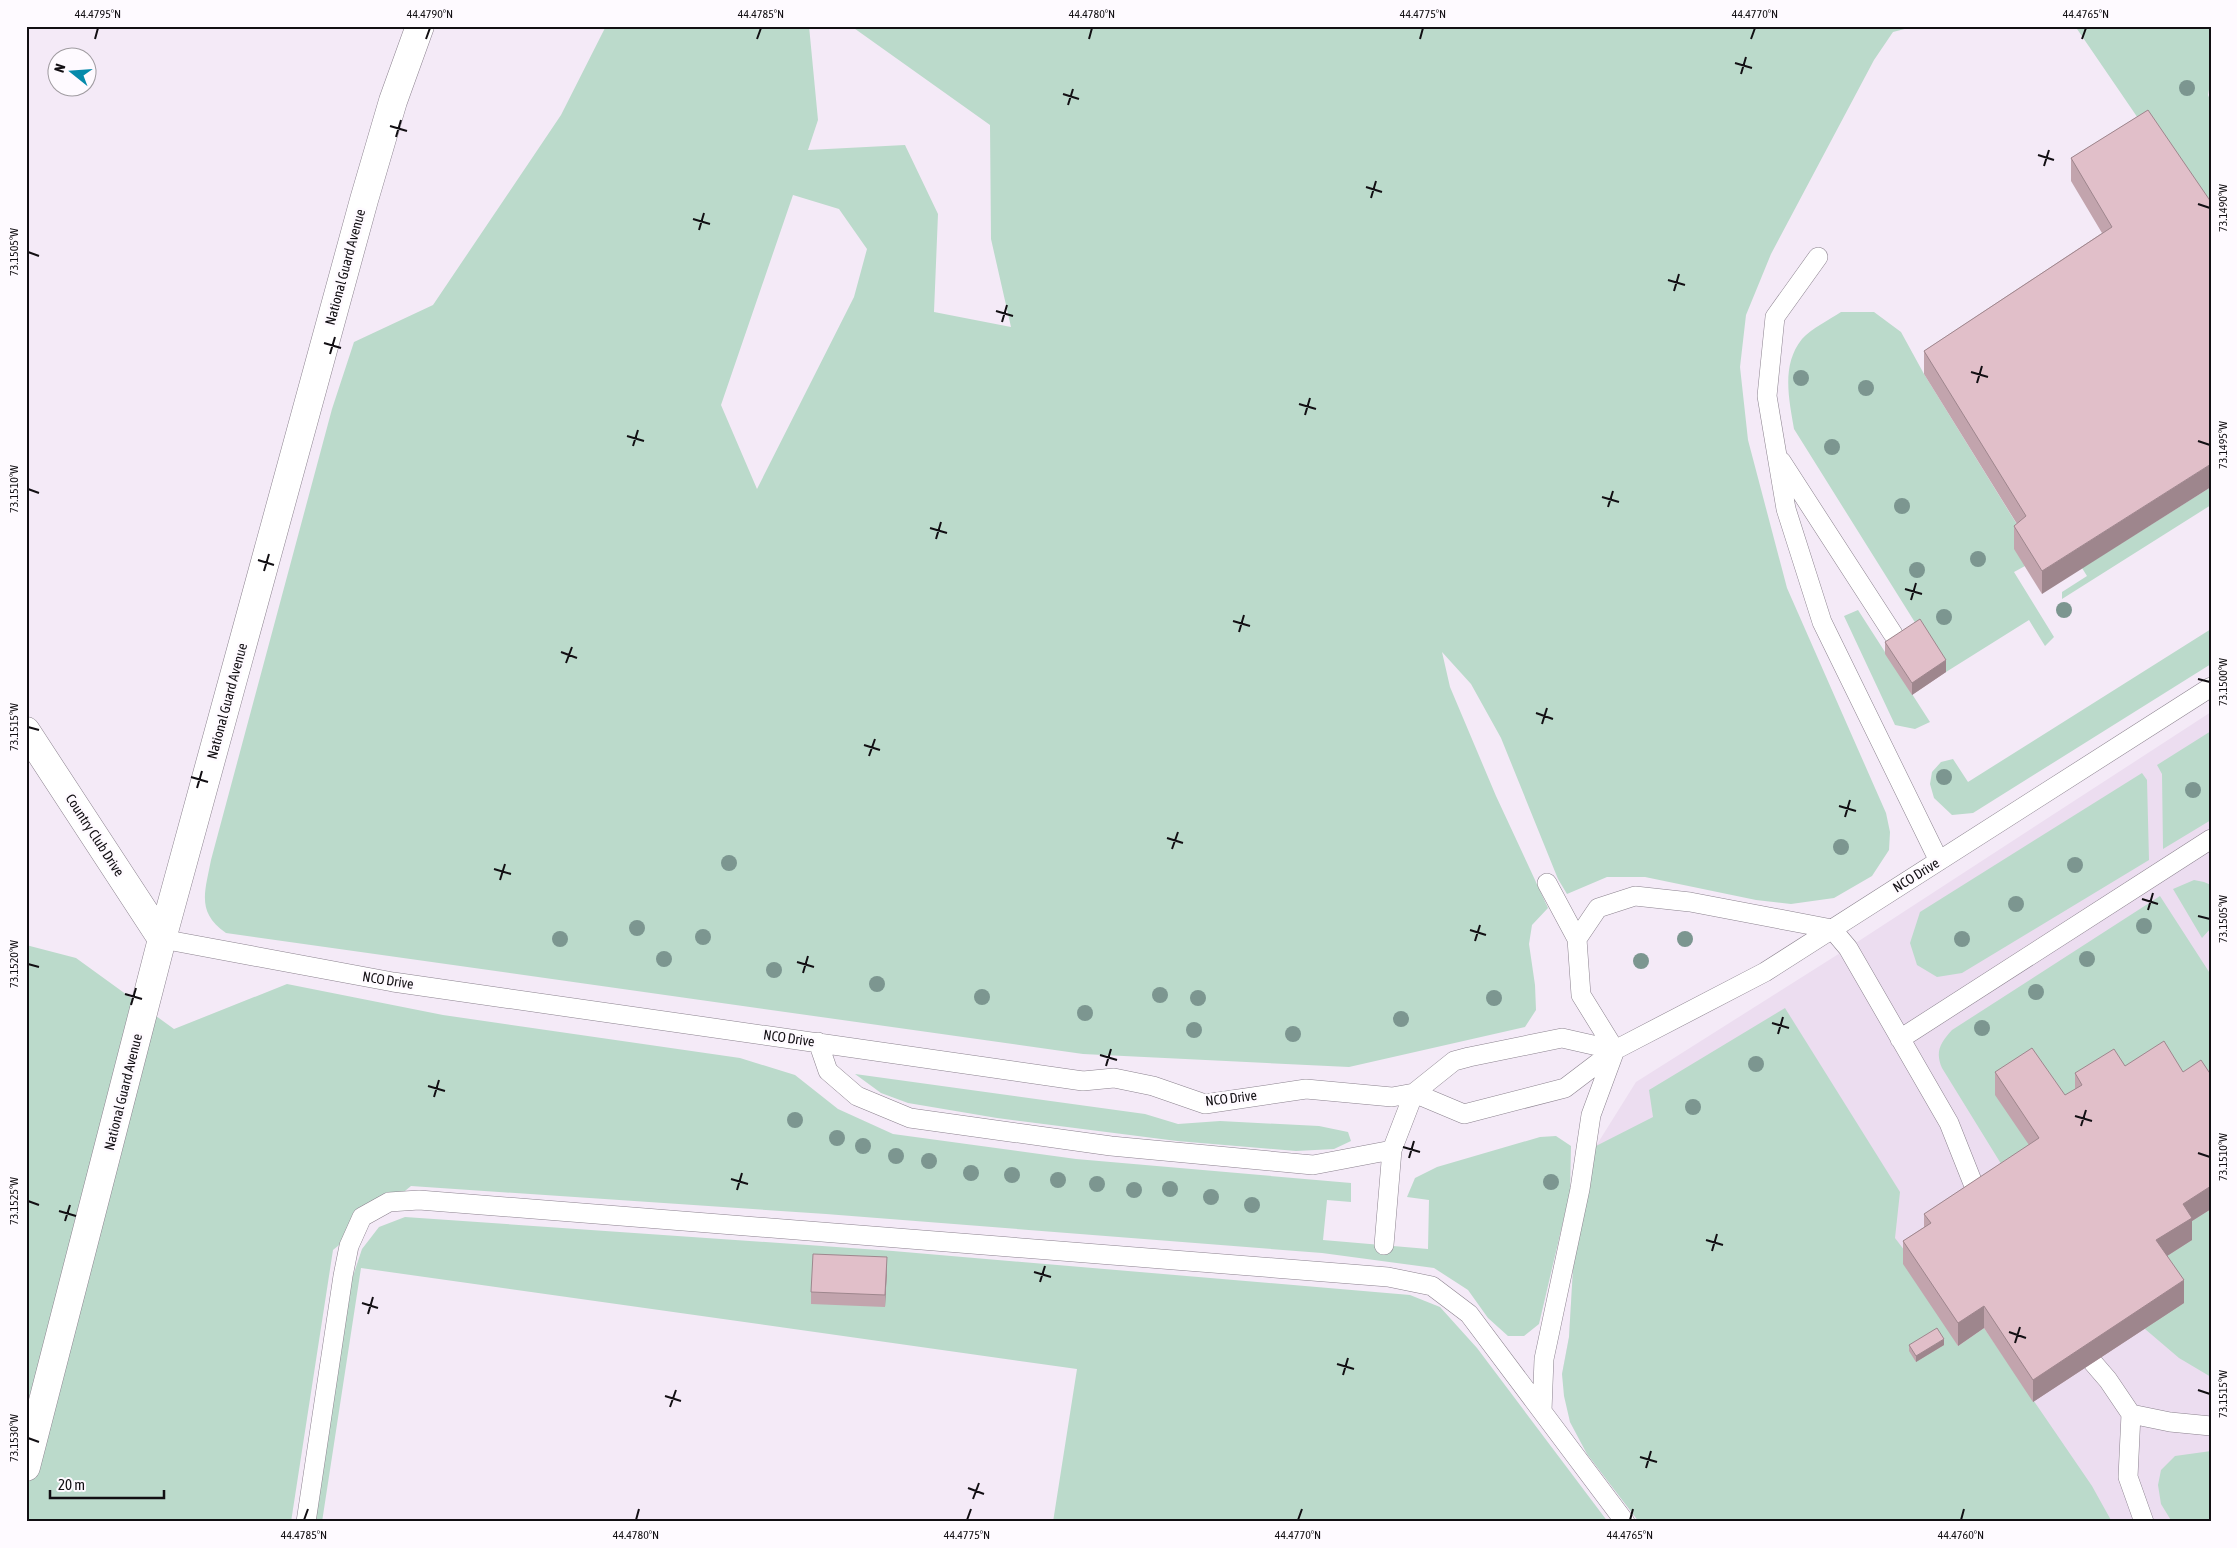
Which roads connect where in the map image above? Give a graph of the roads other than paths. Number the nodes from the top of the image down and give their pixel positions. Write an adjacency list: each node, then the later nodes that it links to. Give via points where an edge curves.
1 (420, 26): 11 (street, National Guard Avenue, via 393,101 364,200)
2 (1818, 257): 3 (lane, via 1775,317 1767,396)
3 (1777, 455): 4 (lane); 8 (lane, via 1786,509 1822,622)
4 (1893, 634)
5 (2211, 687): 8 (lane, NCO Drive)
6 (26, 731): 11 (street, Country Club Drive)
7 (2211, 839): 13 (lane)
8 (1938, 861): 10 (lane, NCO Drive)
9 (1547, 883): 12 (lane)
10 (1832, 929): 12 (lane, via 1690,902 1635,896 1598,908); 13 (lane, via 1848,948); 15 (lane, NCO Drive, via 1765,972)
11 (162, 939): 14 (lane, NCO Drive, via 393,982); 24 (street, National Guard Avenue)
12 (1578, 939): 15 (lane, via 1582,995)
13 (1900, 1039): 18 (lane, via 1948,1123 1976,1191)
14 (818, 1042): 16 (lane, NCO Drive, via 1083,1081 1114,1078 1154,1086 1205,1104 1306,1089 1392,1097); 17 (lane, via 828,1071 857,1096 910,1118 1111,1146 1313,1165)
15 (1615, 1050): 16 (lane, NCO Drive, via 1562,1038 1469,1057 1454,1061); 16 (lane, NCO Drive, via 1565,1088 1464,1114); 21 (lane, via 1590,1115 1580,1189 1544,1360)
16 (1414, 1093): 17 (lane)
17 (1392, 1150): 19 (lane)
18 (1991, 1216)
19 (1384, 1245)
20 (2066, 1332): 22 (lane, via 2108,1380)
21 (1542, 1411): 25 (lane, via 1470,1314 1432,1286 1388,1277 419,1200 389,1202 362,1217 349,1246); 26 (lane)
22 (2131, 1414): 23 (lane); 27 (lane, via 2128,1477)
23 (2211, 1426)
24 (26, 1467)
25 (306, 1522)
26 (1625, 1522)
27 (2144, 1522)

